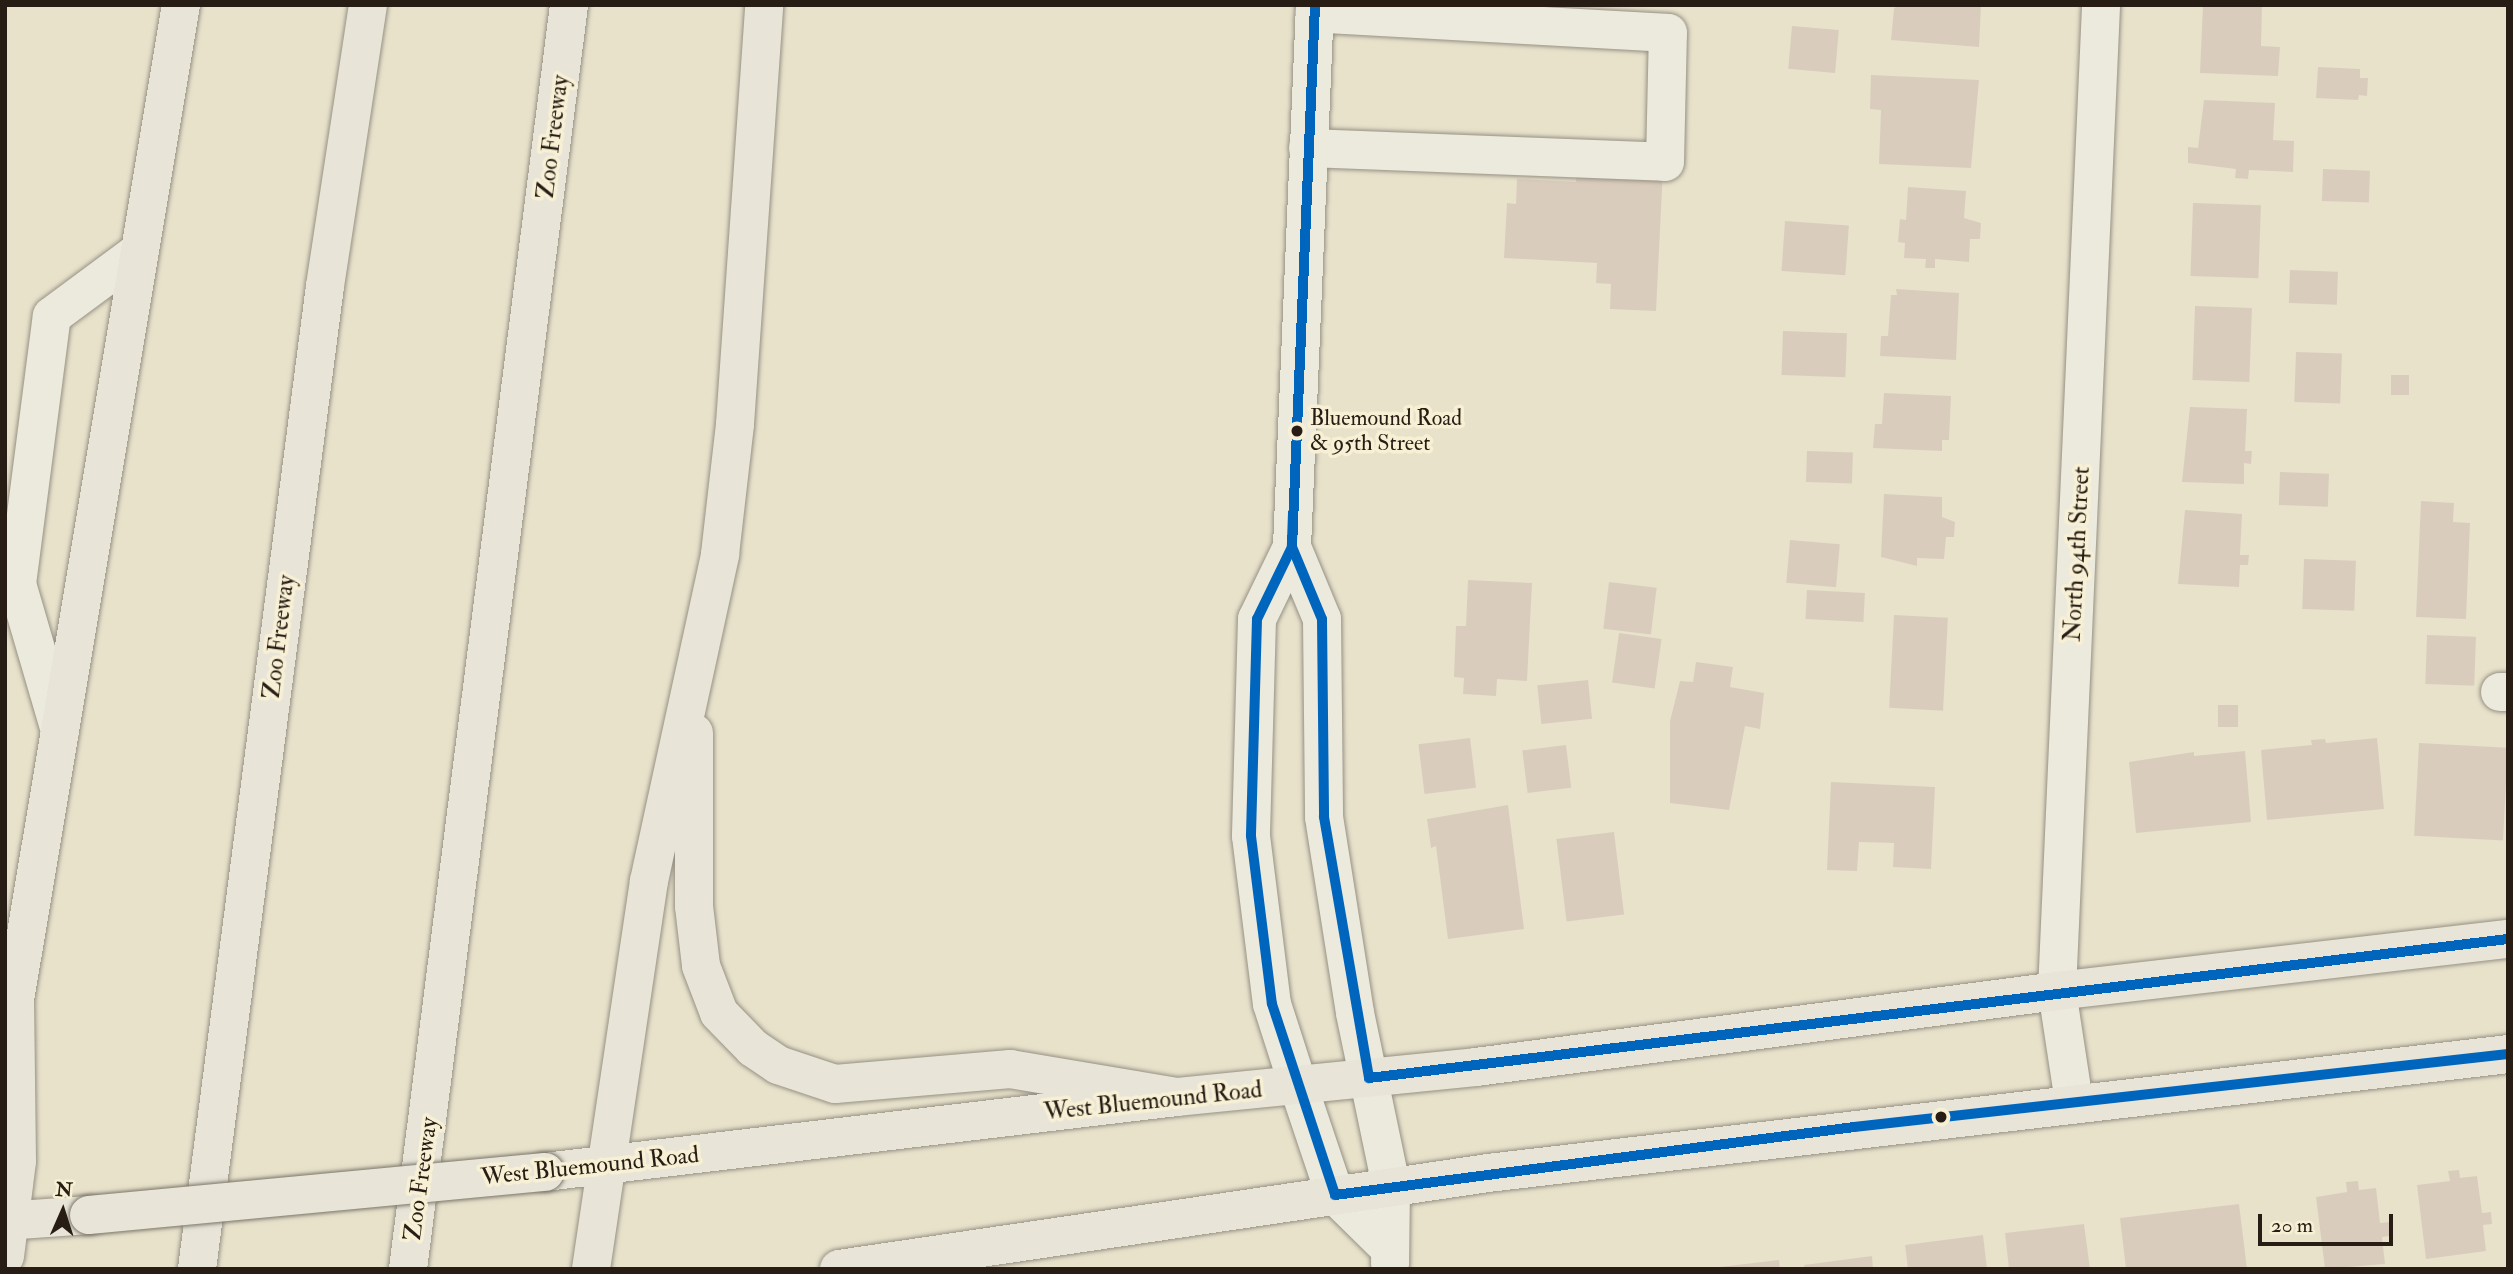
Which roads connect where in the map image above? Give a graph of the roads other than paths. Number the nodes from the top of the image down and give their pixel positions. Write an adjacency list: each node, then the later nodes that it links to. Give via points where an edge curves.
1 (181, 5): 8 (main road)
2 (368, 5): 25 (main road, Zoo Freeway, via 325,286)
3 (569, 5): 26 (main road, Zoo Freeway)
4 (764, 5): 10 (main road, via 727,502)
5 (2101, 5): 13 (street, North 94th Street)
6 (1315, 9): 7 (street); 7 (street, via 1668,33 1665,162)
7 (1308, 148): 9 (street)
8 (137, 253): 11 (main road); 11 (street, via 52,316 17,584)
9 (1292, 547): 16 (street, via 1322,619 1324,817); 17 (street, via 1257,619 1251,836 1272,1004)
10 (694, 688): 18 (main road, via 694,906 701,966 719,1013 753,1048 778,1065 835,1084 1010,1069); 20 (main road, via 663,806)
11 (60, 731): 14 (main road)
12 (2508, 939): 13 (main road, West Bluemound Road)
13 (2057, 990): 16 (main road, West Bluemound Road); 19 (street, North 94th Street)
14 (10, 1008): 23 (main road, via 17,1161)
15 (2508, 1054): 19 (main road)
16 (1369, 1078): 17 (main road, West Bluemound Road); 21 (street)
17 (1298, 1085): 18 (main road, West Bluemound Road); 22 (street)
18 (1177, 1097): 20 (main road, West Bluemound Road)
19 (2074, 1102): 21 (main road)
20 (603, 1165): 23 (main road, West Bluemound Road, bridge, via 89,1214); 27 (main road)
21 (1391, 1186): 22 (main road); 24 (street)
22 (1335, 1195): 24 (street); 28 (main road)
23 (7, 1233)
24 (1390, 1259)
25 (197, 1269)
26 (408, 1269)
27 (591, 1269)
28 (839, 1269)

